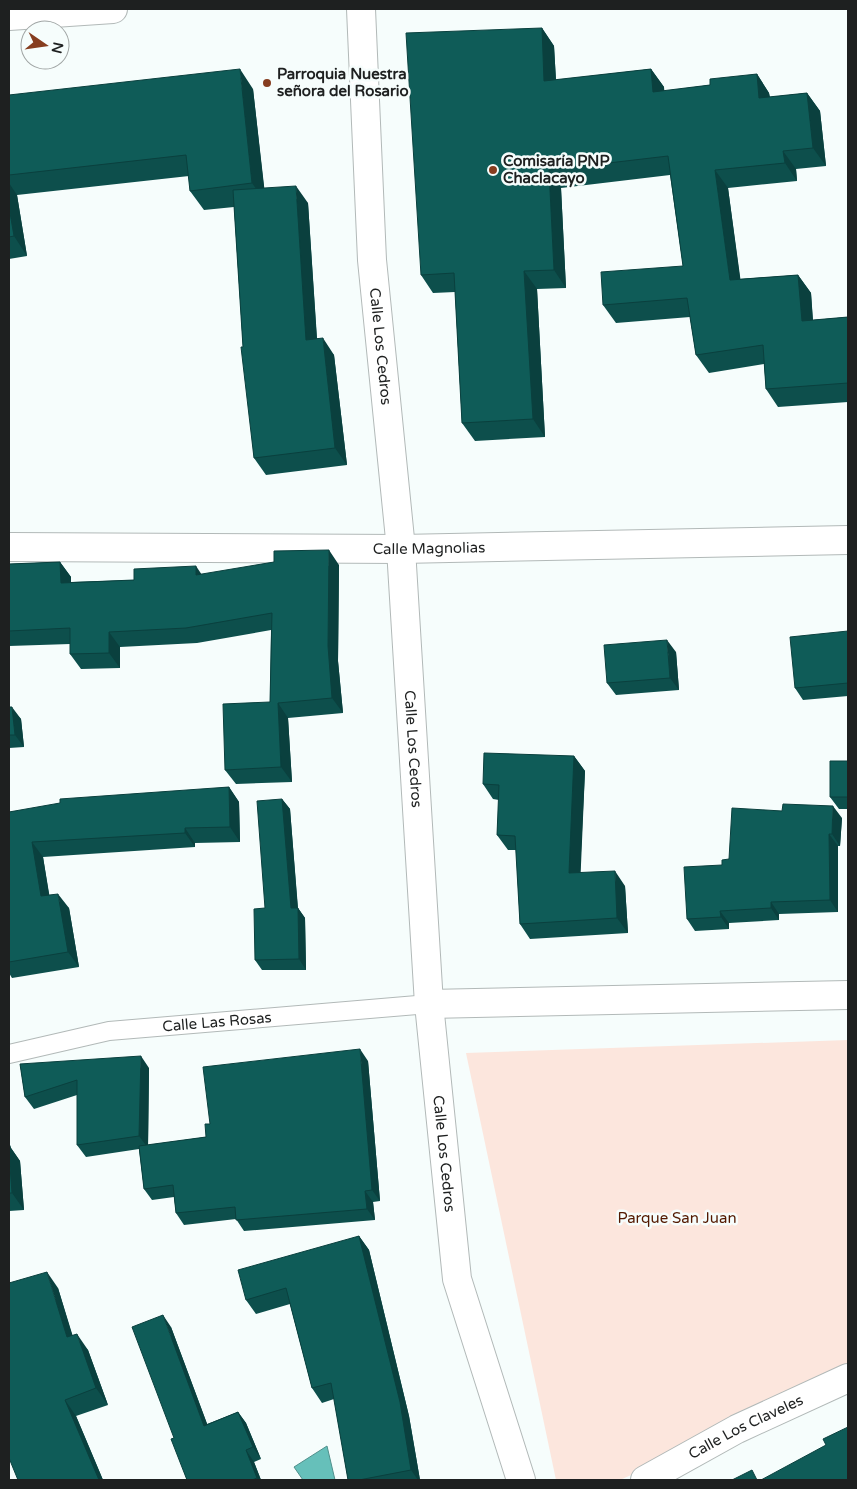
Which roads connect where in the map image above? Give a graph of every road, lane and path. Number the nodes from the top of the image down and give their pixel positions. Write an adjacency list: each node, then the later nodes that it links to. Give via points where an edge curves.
1 (113, 9): 3 (street)
2 (361, 9): 6 (street, Calle Los Cedros, via 372,260)
3 (9, 16)
4 (848, 540): 6 (street, Calle Magnolias)
5 (9, 547): 6 (street, Calle Magnolias)
6 (401, 549): 8 (street, Calle Los Cedros)
7 (848, 995): 8 (street)
8 (429, 1004): 9 (lane, Calle Las Rosas, via 109,1031); 11 (street, Calle Los Cedros, via 457,1279)
9 (9, 1054)
10 (848, 1378): 12 (street, Calle Los Claveles, via 737,1429)
11 (521, 1480)
12 (646, 1480)

